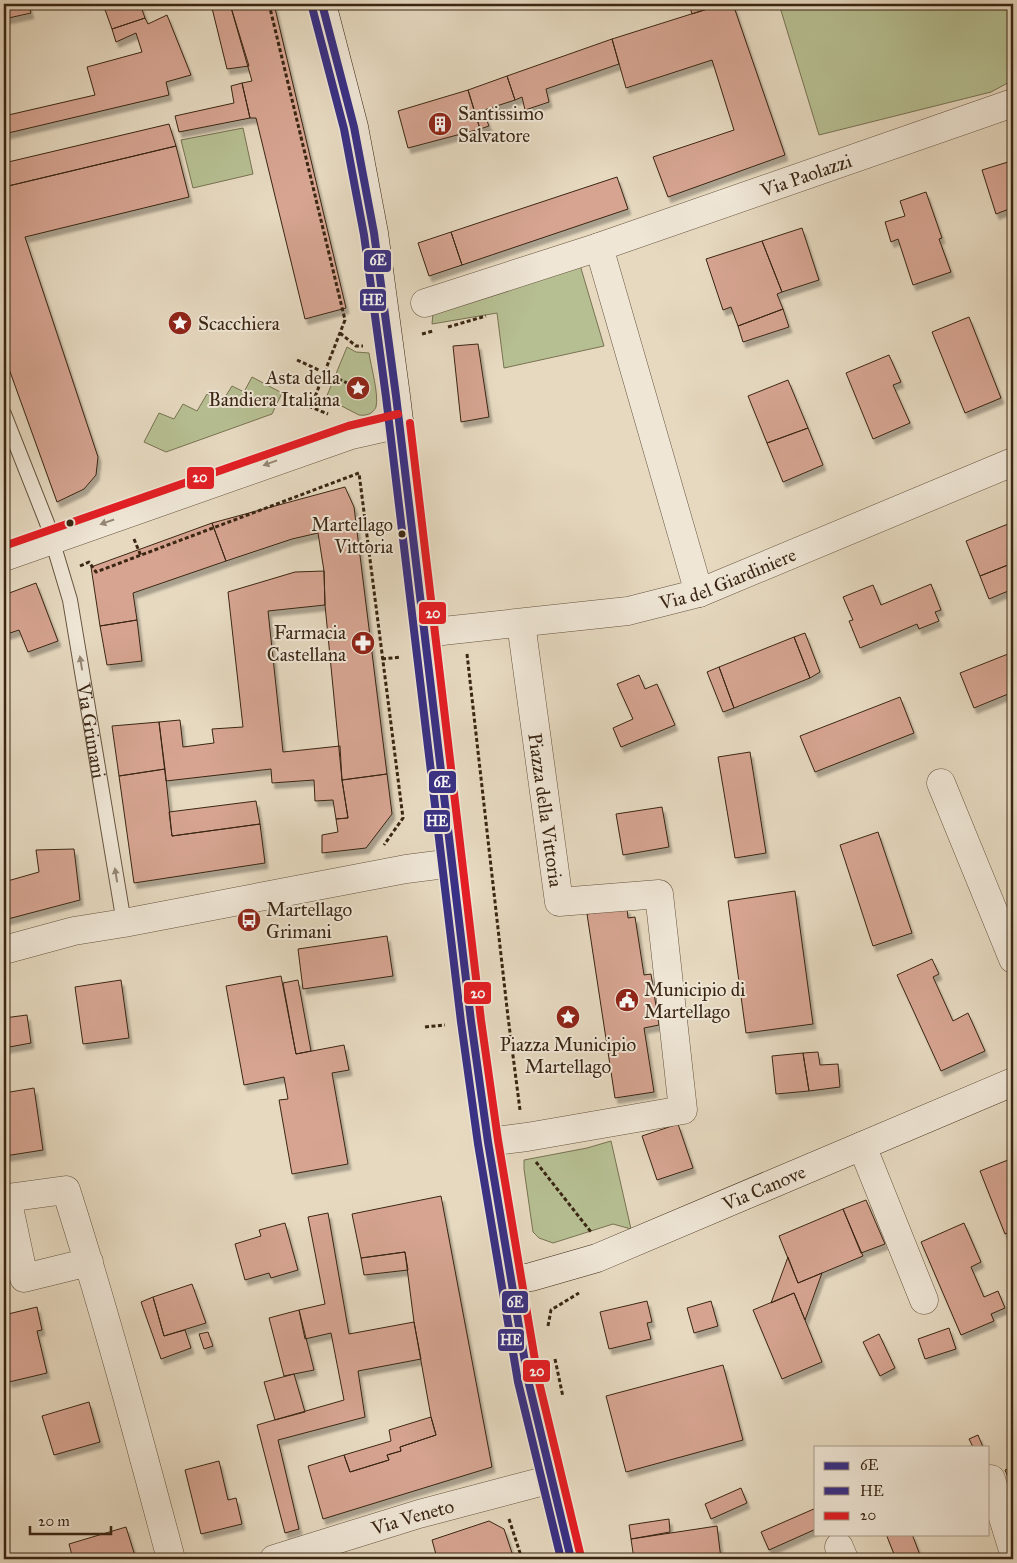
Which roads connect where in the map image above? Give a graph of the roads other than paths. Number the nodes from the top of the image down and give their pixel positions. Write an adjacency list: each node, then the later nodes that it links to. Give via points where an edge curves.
1 (322, 4): 6 (street, via 354,127 374,233)
2 (1013, 104): 3 (street, Via Paolazzi)
3 (599, 247): 4 (street, Via Paolazzi); 10 (street)
4 (424, 303)
5 (4, 414): 8 (lane, Via Grimani)
6 (400, 424): 8 (street, one-way to 8, via 351,434); 12 (street)
7 (1013, 462): 10 (street, Via del Giardiniere)
8 (53, 541): 9 (street); 15 (lane, Via Grimani, one-way to 8, via 70,600)
9 (4, 557)
10 (699, 593): 11 (street, Via del Giardiniere, via 628,611)
11 (521, 623): 12 (street, Via del Giardiniere); 19 (street, Piazza della Vittoria, via 559,902 659,894 684,1110)
12 (424, 632): 14 (street)
13 (942, 783): 17 (street)
14 (453, 863): 15 (street, via 406,869); 19 (street)
15 (124, 923): 16 (street, via 74,931)
16 (4, 950)
17 (1013, 960)
18 (1013, 1082): 20 (street, Via Canove)
19 (488, 1142): 22 (street)
20 (862, 1146): 22 (street, Via Canove, via 598,1258); 23 (street)
21 (89, 1262): 27 (street)
22 (511, 1280): 24 (street, via 528,1380)
23 (924, 1300)
24 (552, 1479): 28 (street, Via Veneto, via 419,1514); 29 (street)
25 (990, 1480): 26 (street)
26 (1013, 1550)
27 (171, 1559)
28 (274, 1559)
29 (571, 1559)

